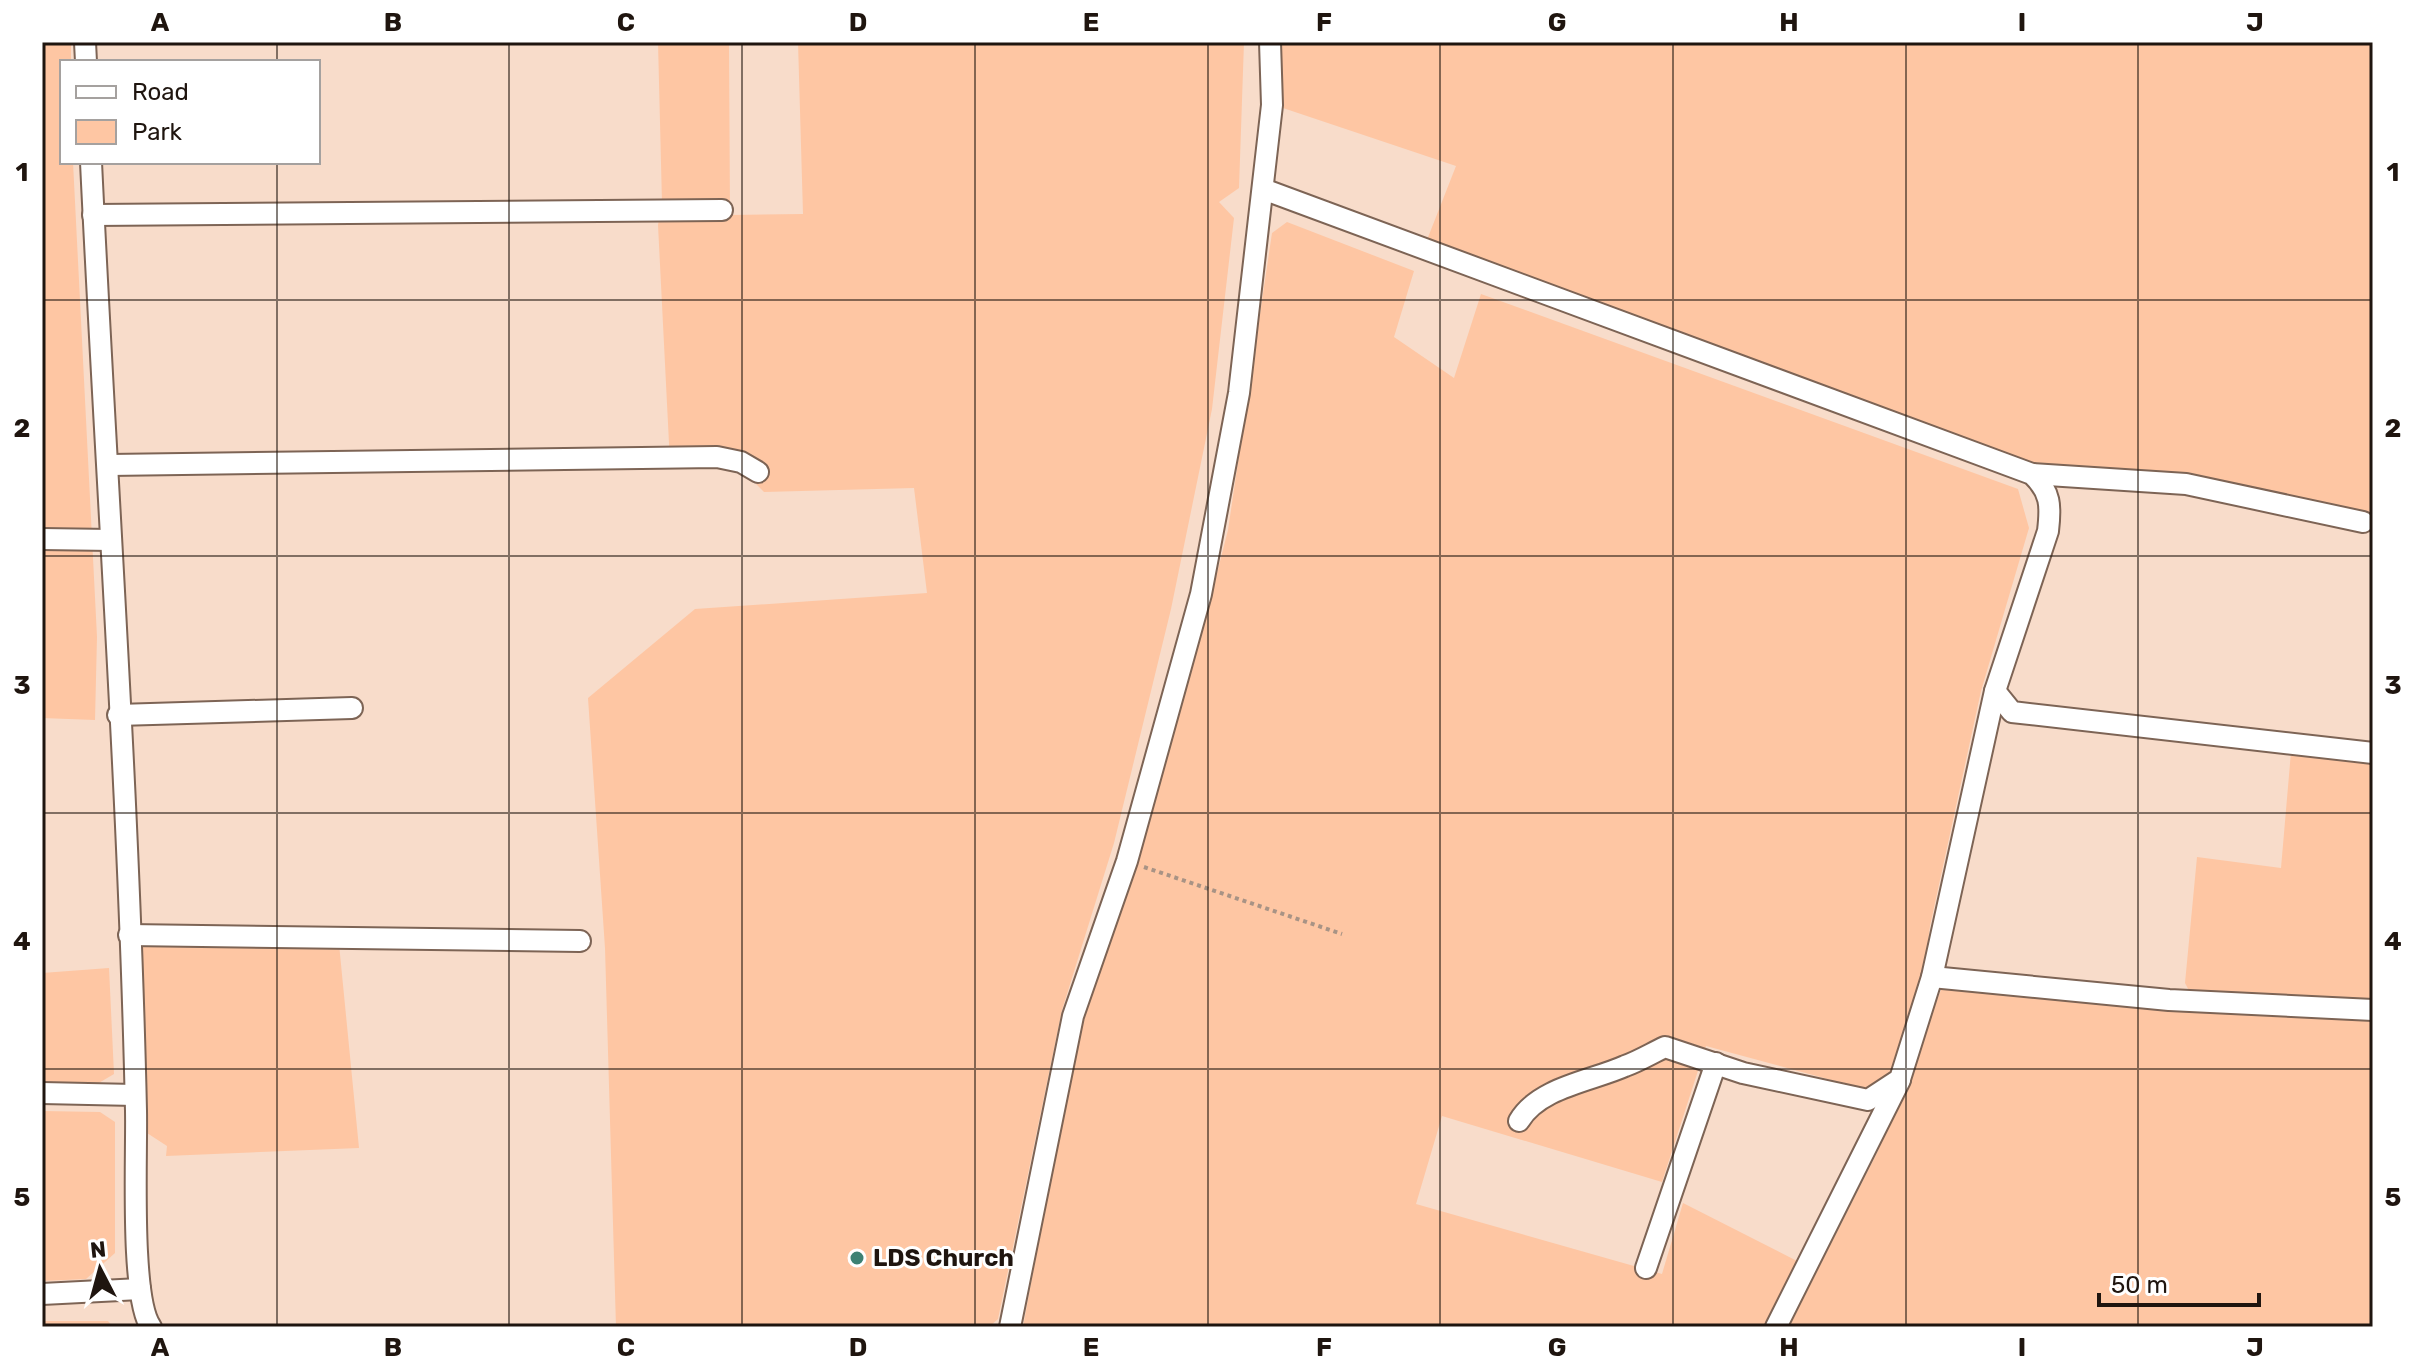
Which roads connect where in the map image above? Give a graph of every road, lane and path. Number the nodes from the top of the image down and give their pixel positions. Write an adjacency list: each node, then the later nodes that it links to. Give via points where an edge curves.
1 (1270, 42): 3 (street, via 1272,105)
2 (91, 164): 5 (street)
3 (1263, 189): 8 (street); 16 (street, via 1239,393 1201,594)
4 (722, 210): 5 (street)
5 (93, 215): 6 (street)
6 (109, 465): 7 (street, via 717,457); 11 (street)
7 (758, 472)
8 (2032, 474): 9 (street, via 2186,484); 12 (street, via 2046,487 2051,506 2048,531)
9 (2363, 522)
10 (42, 539): 11 (street)
11 (111, 540): 14 (street)
12 (1995, 691): 15 (street, via 2012,712); 20 (street)
13 (352, 708): 14 (street)
14 (118, 715): 18 (street)
15 (2373, 753)
16 (1127, 861): 17 (path); 31 (street, via 1073,1016)
17 (1342, 934)
18 (129, 935): 19 (street); 25 (street)
19 (580, 941)
20 (1932, 977): 21 (street, via 2169,1000); 23 (street)
21 (2373, 1010)
22 (1716, 1063): 23 (street, via 1868,1100); 26 (street, via 1665,1047 1566,1087 1526,1110); 27 (street)
23 (1900, 1079): 32 (street)
24 (42, 1093): 25 (street)
25 (135, 1095): 28 (street)
26 (1519, 1121)
27 (1646, 1268)
28 (140, 1289): 29 (street); 30 (street)
29 (42, 1294)
30 (151, 1327)
31 (1010, 1327)
32 (1776, 1327)

